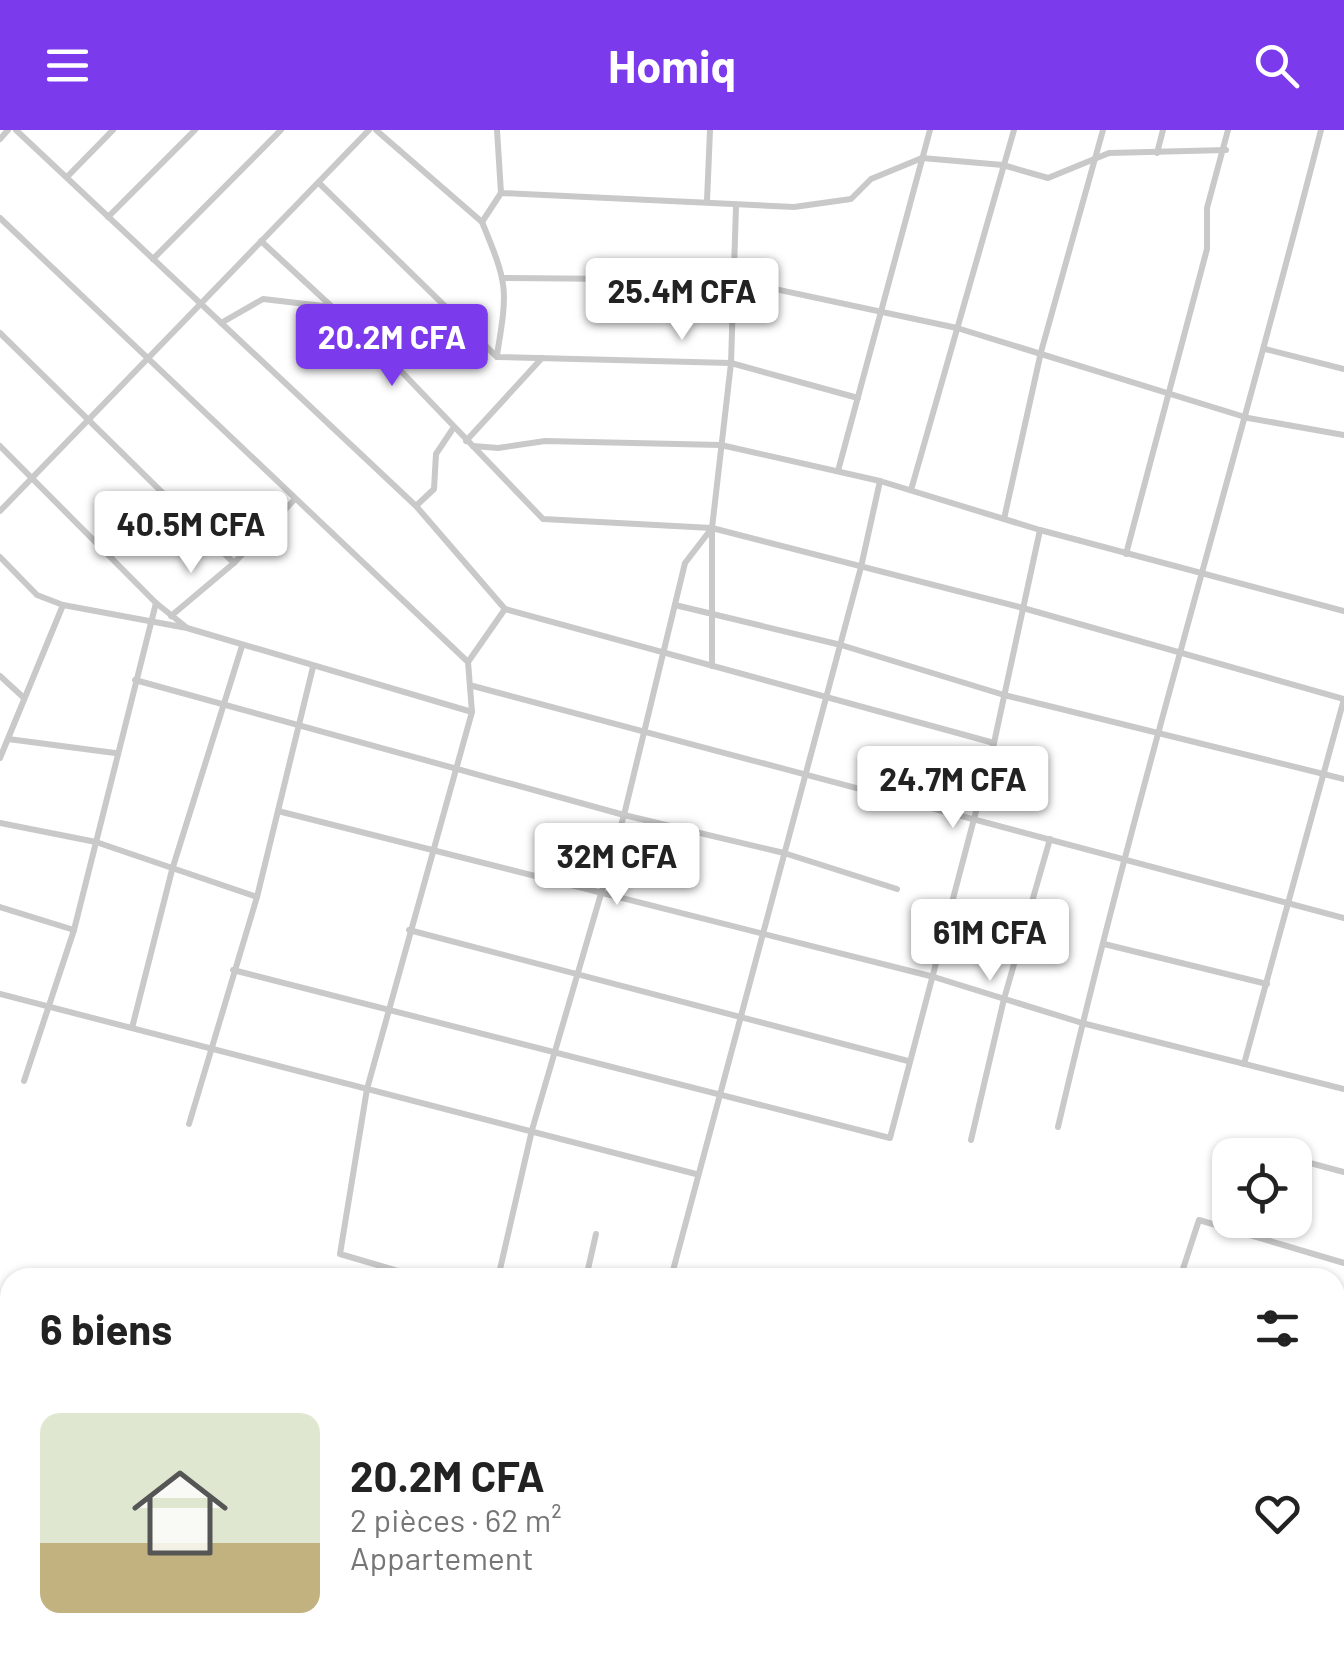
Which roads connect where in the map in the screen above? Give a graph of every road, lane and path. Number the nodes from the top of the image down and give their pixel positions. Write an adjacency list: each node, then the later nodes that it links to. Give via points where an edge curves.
1 (8, 130): 15 (street)
2 (16, 130): 21 (street)
3 (113, 130): 21 (street)
4 (196, 130): 26 (street)
5 (281, 130): 30 (street)
6 (372, 130): 22 (street); 28 (street)
7 (497, 130): 23 (street)
8 (710, 130): 24 (street)
9 (930, 130): 18 (street)
10 (1014, 130): 20 (street)
11 (1104, 130): 19 (street)
12 (1162, 130): 17 (street)
13 (1228, 130): 16 (street)
14 (1321, 130): 39 (street)
15 (0, 139)
16 (1226, 150): 17 (street); 46 (street, via 1207,208 1207,249)
17 (1157, 152): 19 (street, via 1109,153)
18 (922, 158): 20 (street); 25 (street, via 871,179 851,199 824,206); 35 (street)
19 (1094, 162): 20 (street, via 1048,178); 40 (street)
20 (1003, 166): 37 (street)
21 (67, 176): 26 (street)
22 (319, 183): 29 (street); 41 (street)
23 (502, 193): 24 (street); 28 (street)
24 (708, 201): 25 (street)
25 (736, 207): 32 (street)
26 (108, 217): 30 (street)
27 (0, 218): 42 (street)
28 (482, 222): 31 (street)
29 (261, 241): 33 (street); 34 (street)
30 (153, 259): 33 (street)
31 (505, 278): 32 (street); 41 (street)
32 (733, 280): 35 (street); 44 (street)
33 (200, 302): 36 (street); 42 (street)
34 (334, 307): 36 (street, via 262,299); 50 (street)
35 (881, 310): 37 (street); 47 (street)
36 (221, 322): 60 (street)
37 (957, 328): 40 (street); 58 (street)
38 (0, 333): 49 (street)
39 (1265, 350): 45 (street); 48 (street)
40 (1040, 352): 46 (street); 62 (street)
41 (497, 356): 43 (street)
42 (148, 358): 49 (street); 59 (street)
43 (542, 358): 44 (street); 52 (street)
44 (731, 363): 47 (street); 53 (street)
45 (1344, 369)
46 (1166, 393): 48 (street); 65 (street)
47 (858, 398): 55 (street)
48 (1248, 418): 51 (street); 69 (street)
49 (88, 420): 56 (street); 67 (street)
50 (452, 430): 52 (street); 60 (street, via 436,454 434,490)
51 (1344, 436)
52 (469, 444): 53 (street); 63 (street, via 542,519)
53 (721, 445): 55 (street); 63 (street)
54 (0, 446): 56 (street)
55 (838, 471): 57 (street)
56 (33, 477): 61 (street); 70 (street)
57 (880, 480): 58 (street); 68 (street)
58 (911, 490): 62 (street)
59 (294, 500): 67 (street); 84 (street)
60 (416, 506): 74 (street)
61 (0, 511)
62 (1004, 519): 64 (street)
63 (712, 528): 68 (street); 71 (street, via 686,563); 76 (street)
64 (1040, 530): 65 (street); 73 (street)
65 (1126, 554): 69 (street)
66 (0, 558): 72 (street, via 37,595)
67 (234, 563): 77 (street)
68 (862, 566): 73 (street); 80 (street)
69 (1202, 575): 75 (street); 82 (street)
70 (156, 603): 77 (street); 78 (street)
71 (676, 605): 76 (street); 83 (street)
72 (63, 606): 78 (street); 92 (street)
73 (1023, 608): 82 (street); 91 (street)
74 (505, 609): 83 (street); 84 (street)
75 (1344, 612)
76 (714, 614): 80 (street); 86 (street)
77 (171, 616): 79 (street)
78 (150, 624): 79 (street); 88 (street)
79 (187, 628): 81 (street)
80 (841, 645): 90 (street); 91 (street)
81 (242, 646): 85 (street); 94 (street)
82 (1179, 653): 93 (street); 97 (street)
83 (664, 654): 86 (street); 98 (street)
84 (468, 662): 89 (street)
85 (313, 666): 95 (street); 96 (street)
86 (712, 666): 90 (street)
87 (0, 676): 92 (street)
88 (135, 680): 94 (street); 101 (street)
89 (473, 686): 95 (street); 98 (street)
90 (828, 694): 100 (street); 105 (street)
91 (1004, 695): 97 (street); 100 (street)
92 (24, 698): 99 (street)
93 (1344, 698): 104 (street)
94 (222, 704): 96 (street); 116 (street)
95 (472, 712): 103 (street)
96 (299, 725): 103 (street); 107 (street)
97 (1159, 732): 104 (street); 115 (street)
98 (644, 733): 105 (street); 108 (street)
99 (8, 739): 101 (street); 102 (street)
100 (994, 743): 109 (street)
101 (115, 753): 112 (street)
102 (0, 758)
103 (460, 769): 108 (street); 113 (street)
104 (1324, 773): 106 (street); 120 (street)
105 (806, 776): 109 (street); 114 (street)
106 (1344, 779)
107 (278, 812): 113 (street); 119 (street)
108 (624, 816): 114 (street); 118 (street)
109 (974, 820): 111 (street); 129 (street)
110 (0, 823): 112 (street)
111 (1050, 839): 115 (street); 132 (street)
112 (96, 842): 116 (street); 123 (street)
113 (436, 849): 118 (street); 124 (street)
114 (784, 854): 117 (street); 125 (street)
115 (1128, 859): 120 (street); 126 (street)
116 (172, 870): 119 (street); 137 (street)
117 (896, 889)
118 (603, 891): 125 (street); 128 (street)
119 (257, 897): 127 (street)
120 (1289, 905): 122 (street); 130 (street)
121 (0, 907): 123 (street)
122 (1344, 918)
123 (74, 930): 133 (street)
124 (408, 930): 128 (street); 134 (street)
125 (760, 934): 129 (street); 135 (street)
126 (1104, 944): 130 (street); 136 (street)
127 (233, 970): 134 (street); 138 (street)
128 (580, 974): 135 (street); 139 (street)
129 (934, 977): 132 (street); 140 (street)
130 (1267, 984): 141 (street)
131 (0, 994): 133 (street)
132 (1004, 999): 136 (street); 149 (street)
133 (49, 1006): 137 (street); 142 (street)
134 (388, 1007): 139 (street); 143 (street)
135 (742, 1018): 140 (street); 145 (street)
136 (1082, 1023): 141 (street); 147 (street)
137 (132, 1028): 138 (street)
138 (212, 1049): 143 (street); 146 (street)
139 (556, 1051): 145 (street); 148 (street)
140 (908, 1061): 145 (street, via 890,1138)
141 (1244, 1064): 144 (street)
142 (24, 1081)
143 (366, 1089): 148 (street); 155 (street, via 340,1254)
144 (1344, 1089)
145 (720, 1094): 152 (street)
146 (189, 1124)
147 (1058, 1127)
148 (532, 1130): 152 (street); 156 (street)
149 (971, 1140)
150 (1312, 1164): 151 (street)
151 (1344, 1172)
152 (696, 1174): 158 (street)
153 (596, 1234): 157 (street)
154 (1344, 1263): 159 (street, via 1199,1220)
155 (388, 1268)
156 (500, 1268)
157 (588, 1268)
158 (673, 1268)
159 (1183, 1268)

